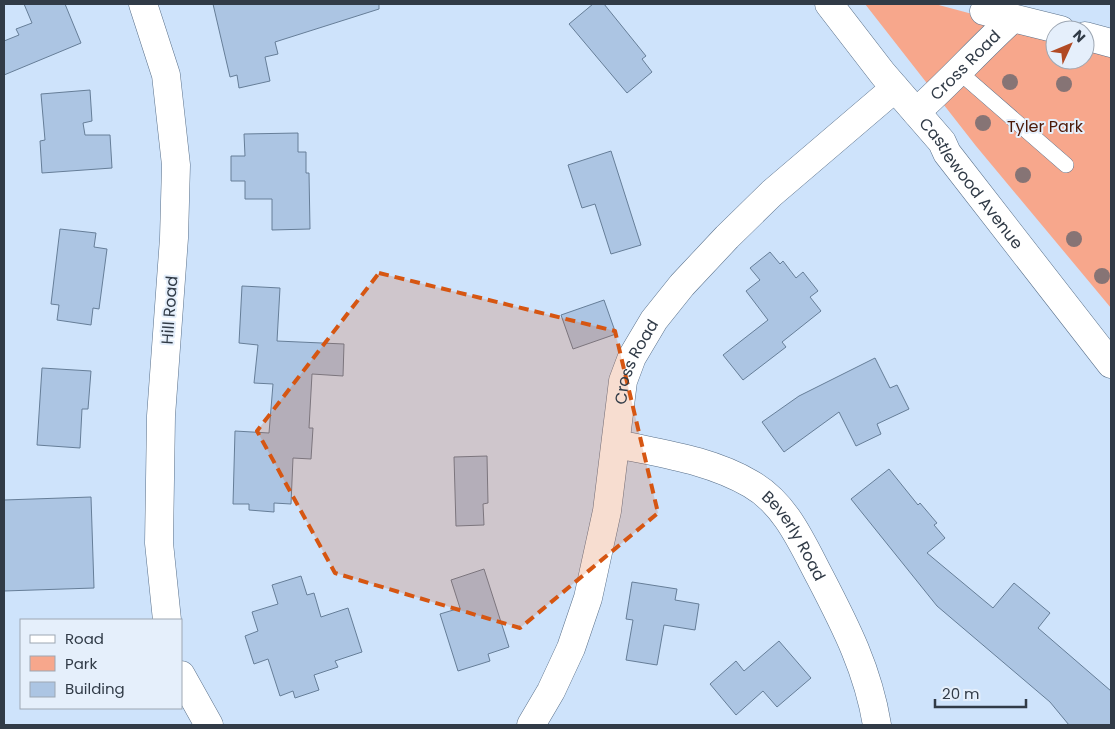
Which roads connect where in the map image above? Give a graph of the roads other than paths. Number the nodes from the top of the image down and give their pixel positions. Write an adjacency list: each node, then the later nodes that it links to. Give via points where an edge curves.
1 (142, 4): 14 (street, Hill Road, via 166,75 176,165 161,416 158,543)
2 (829, 4): 9 (street, Castlewood Avenue)
3 (985, 7): 4 (street)
4 (1012, 19): 5 (street); 8 (street, Cross Road)
5 (1045, 26)
6 (1095, 39): 7 (street)
7 (1111, 43)
8 (958, 71): 10 (street, Cross Road); 11 (lane)
9 (895, 88): 10 (street, Castlewood Avenue); 13 (street, Cross Road, via 772,193 727,236 654,320 632,357 623,381)
10 (916, 112): 12 (street, Castlewood Avenue)
11 (1066, 165)
12 (1111, 364)
13 (617, 444): 17 (street, Cross Road, via 607,511 588,598 571,648); 18 (street, Beverly Road, via 719,468 753,485 778,506 794,527 853,640 872,693)
14 (167, 619)
15 (182, 677): 16 (street)
16 (209, 725)
17 (532, 725)
18 (877, 725)

